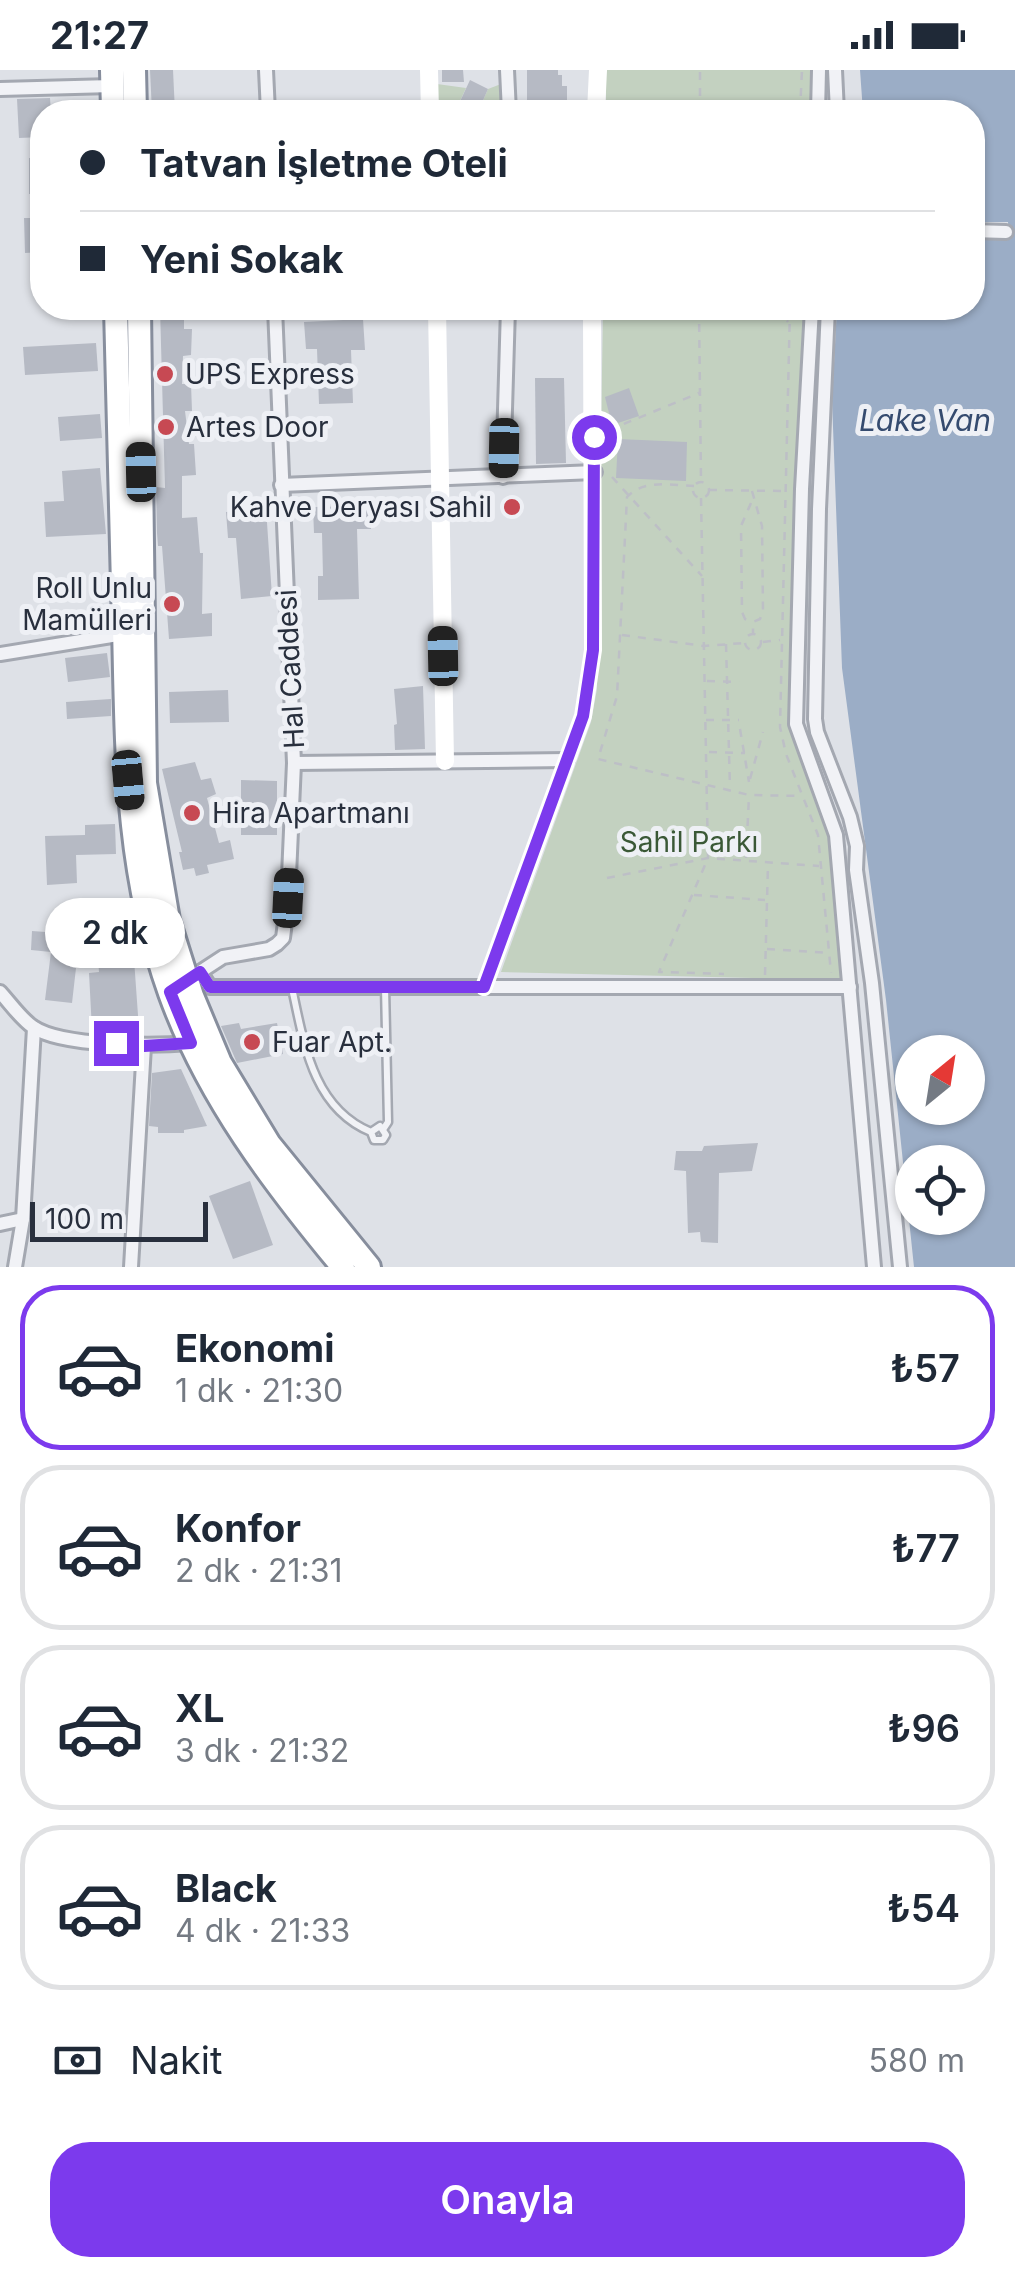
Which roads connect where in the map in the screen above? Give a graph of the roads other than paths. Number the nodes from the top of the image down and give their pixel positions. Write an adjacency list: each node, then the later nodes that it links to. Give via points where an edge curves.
1 (134, 70): 10 (highway)
2 (266, 70): 11 (street)
3 (429, 70): 12 (street)
4 (507, 70): 13 (street)
5 (598, 70): 14 (street)
6 (819, 70): 15 (street)
7 (835, 70): 16 (street)
8 (112, 78): 9 (street)
9 (0, 88)
10 (135, 100)
11 (267, 100)
12 (430, 100)
13 (509, 100)
14 (597, 100)
15 (818, 100)
16 (836, 100)
17 (985, 231): 18 (street)
18 (1006, 232)
19 (116, 320): 31 (highway)
20 (139, 320): 36 (highway, via 145,782 168,920)
21 (275, 320): 30 (street, Hal Caddesi)
22 (437, 320): 29 (street)
23 (508, 320): 28 (street)
24 (592, 320): 27 (street, via 594,437)
25 (811, 320): 40 (street, via 796,724 836,835)
26 (827, 320): 52 (street, via 816,726 857,846)
27 (603, 475): 28 (street); 33 (street, via 593,650 583,716)
28 (504, 477): 29 (street)
29 (440, 481): 30 (street); 34 (street)
30 (281, 485): 35 (street, Hal Caddesi)
31 (124, 634): 32 (street); 36 (highway, via 135,859)
32 (0, 654)
33 (566, 760): 34 (street); 39 (street)
34 (445, 761): 35 (street)
35 (294, 763): 36 (street, Hal Caddesi, via 283,938 269,949 224,957)
36 (186, 982): 37 (street); 43 (highway); 50 (highway, via 220,1063 269,1144)
37 (292, 987): 38 (street); 38 (lane, via 308,1061 334,1108 383,1140)
38 (385, 987): 39 (street)
39 (484, 987): 40 (street)
40 (850, 987): 51 (street)
41 (0, 992): 42 (street)
42 (34, 1028): 44 (street); 45 (street)
43 (191, 1043): 44 (street); 49 (highway, via 253,1153)
44 (144, 1046): 48 (street)
45 (23, 1219): 46 (street); 47 (street)
46 (0, 1224)
47 (16, 1267)
48 (130, 1267)
49 (343, 1267)
50 (369, 1267)
51 (874, 1267)
52 (900, 1267)

